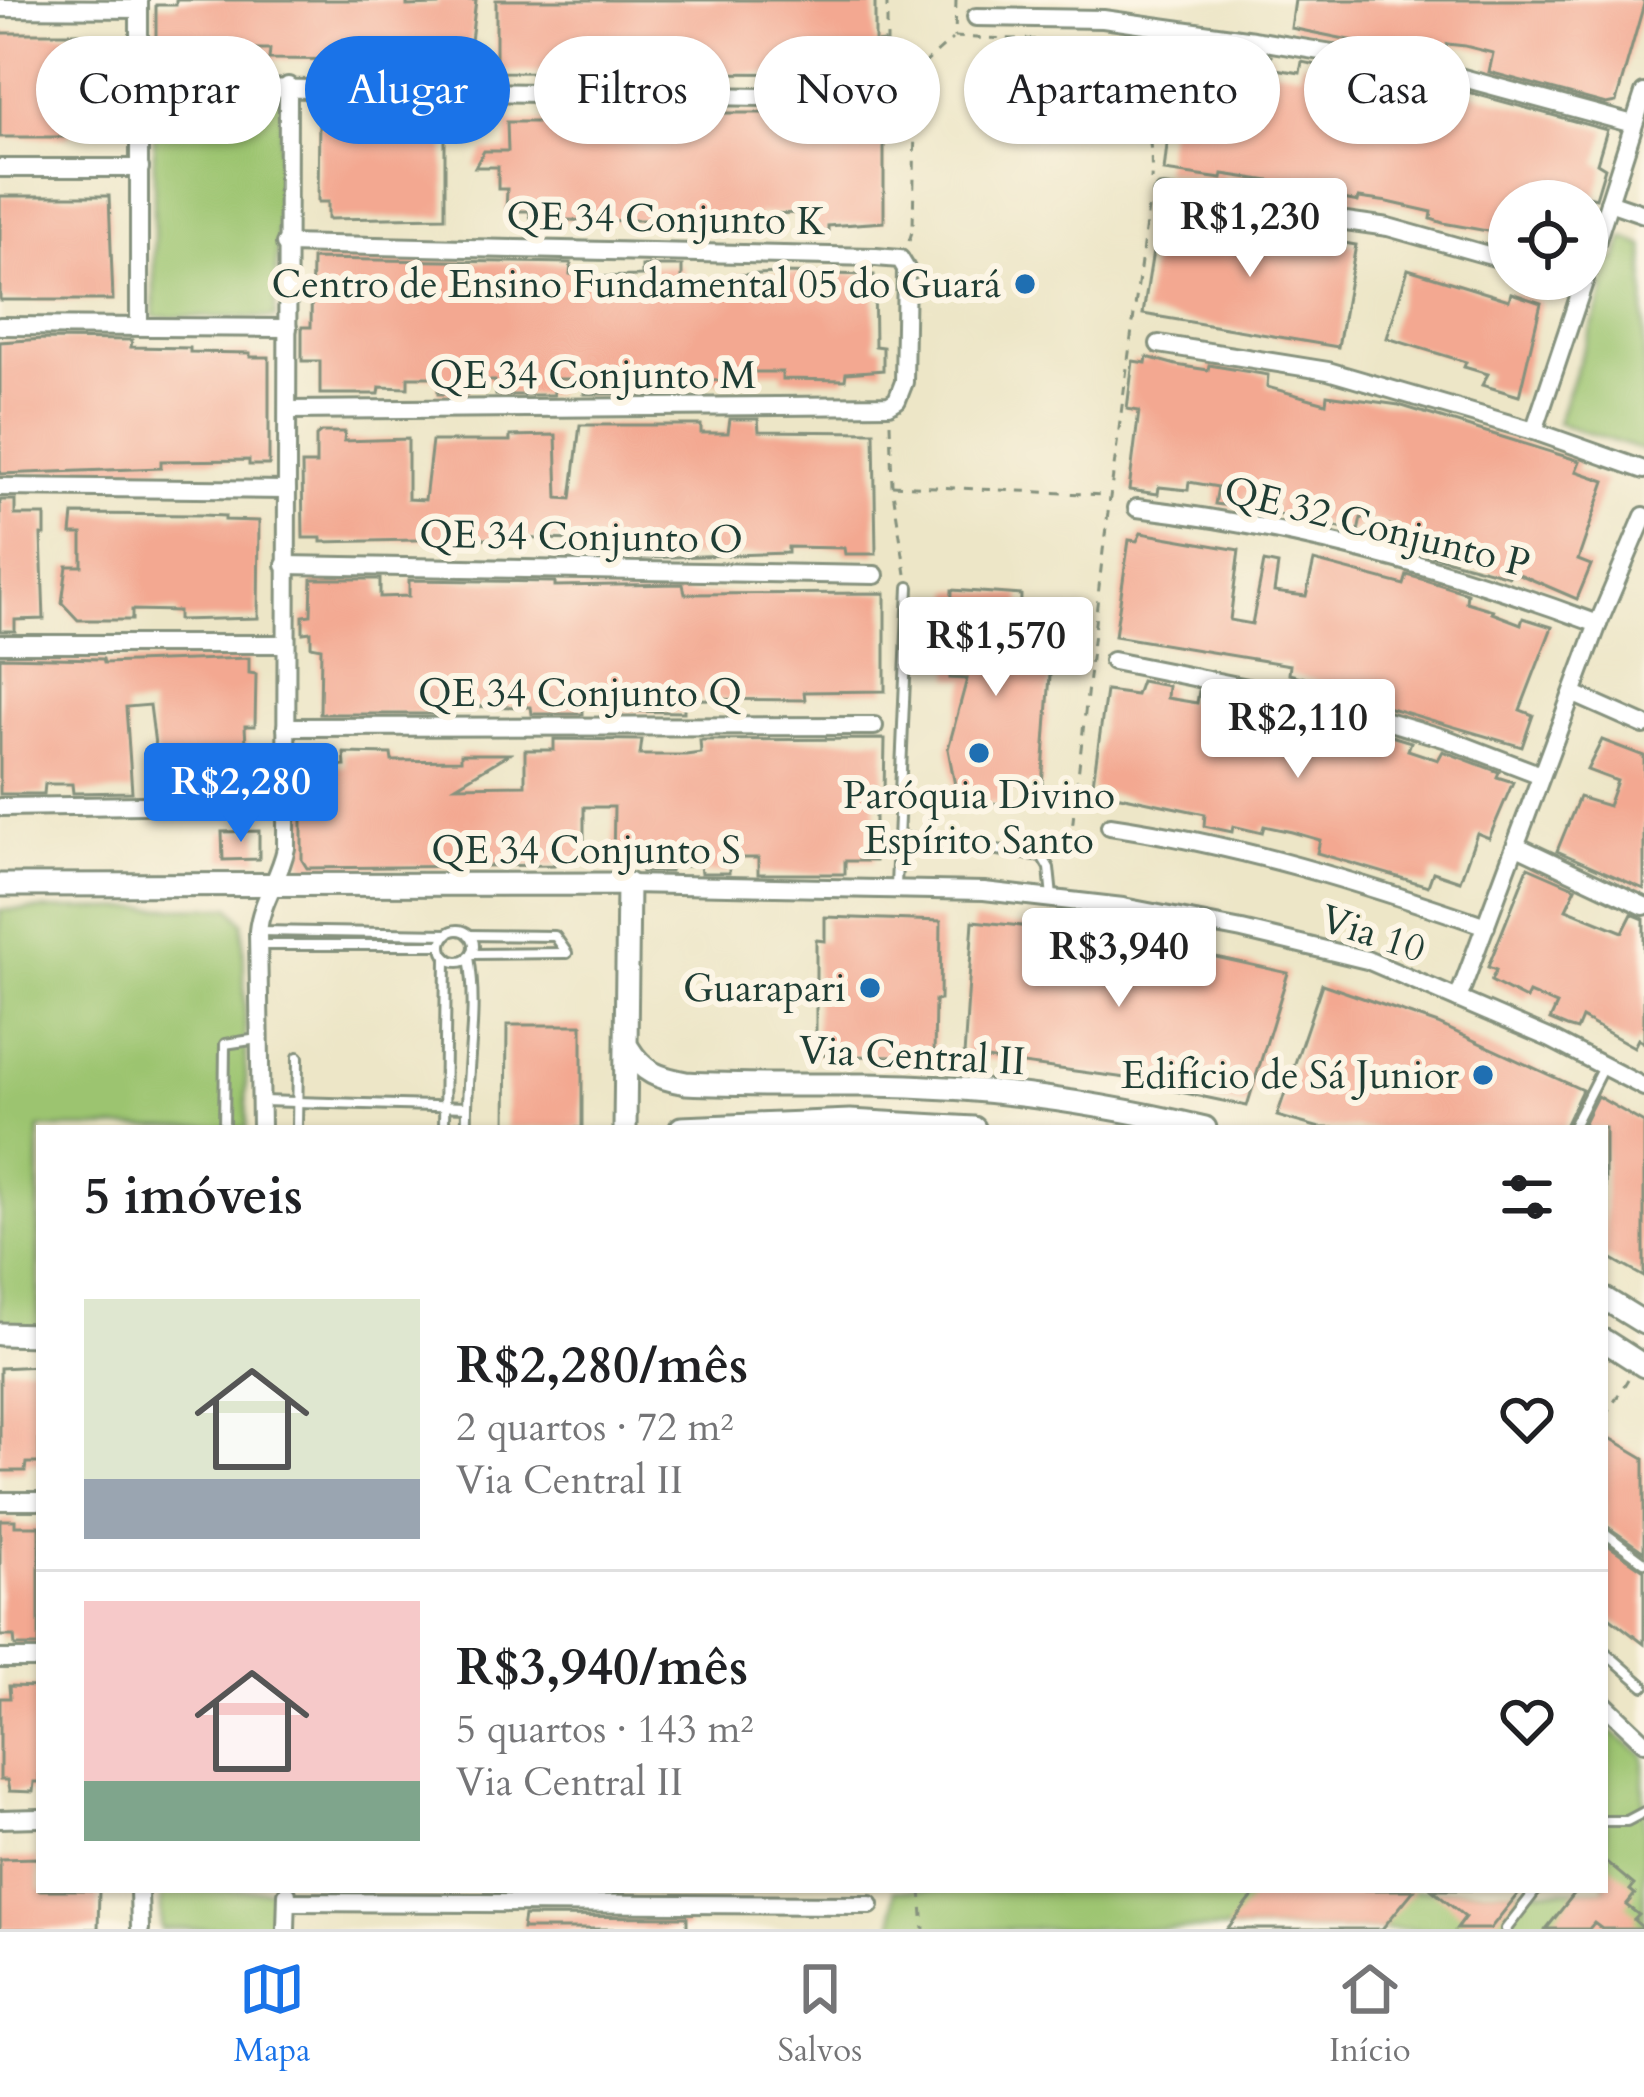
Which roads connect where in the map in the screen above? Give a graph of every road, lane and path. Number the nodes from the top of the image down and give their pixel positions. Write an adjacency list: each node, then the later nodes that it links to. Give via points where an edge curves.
1 (887, 0): 7 (path)
2 (956, 0): 8 (path)
3 (139, 4): 4 (street); 6 (street)
4 (0, 8)
5 (976, 17): 14 (street, via 1103,19 1253,40 1430,69)
6 (139, 36)
7 (887, 36)
8 (955, 37): 9 (path); 37 (path, via 1097,50 1130,80 1141,107 1153,149 1150,194)
9 (940, 50)
10 (281, 86): 11 (street)
11 (288, 86): 13 (street); 22 (street)
12 (1644, 93): 14 (street)
13 (754, 96)
14 (1633, 124): 20 (street)
15 (140, 144): 18 (street)
16 (915, 144): 23 (path)
17 (0, 168): 18 (street)
18 (140, 168): 27 (street)
19 (1162, 195): 24 (street, via 1388,227)
20 (1609, 202): 21 (street)
21 (1644, 214)
22 (285, 244): 23 (street, QE 34 Conjunto K); 28 (street)
23 (905, 254): 30 (street, via 904,382)
24 (1488, 254)
25 (1573, 300): 32 (street)
26 (0, 326): 27 (street)
27 (140, 326): 28 (street)
28 (288, 328): 31 (street)
29 (1159, 344): 32 (street, via 1328,371)
30 (893, 402): 31 (street, QE 34 Conjunto M); 34 (path)
31 (288, 410): 36 (street)
32 (1534, 431): 33 (street)
33 (1644, 470)
34 (892, 485): 37 (path); 43 (path)
35 (0, 487): 36 (street)
36 (287, 490): 41 (street)
37 (1110, 495): 58 (path, via 1072,830 1066,850)
38 (1137, 508): 44 (street, QE 32 Conjunto P, via 1336,544)
39 (1644, 516): 40 (street)
40 (1637, 550): 44 (street)
41 (285, 566): 42 (street, QE 34 Conjunto O); 46 (street)
42 (875, 575)
43 (909, 587): 56 (lane)
44 (1598, 624): 48 (street)
45 (0, 644): 46 (street)
46 (284, 644): 51 (street)
47 (1113, 661): 52 (street, via 1333,705)
48 (1574, 694): 49 (street); 52 (street)
49 (1644, 725)
50 (874, 726): 51 (street, QE 34 Conjunto Q)
51 (286, 727): 53 (street)
52 (1541, 776): 57 (street)
53 (287, 803): 54 (street); 61 (street)
54 (0, 806)
55 (1109, 826): 65 (street, via 1267,855)
56 (898, 837): 58 (lane); 62 (lane)
57 (1517, 846): 64 (street); 65 (street)
58 (1047, 862): 63 (lane)
59 (628, 884): 61 (street, QE 34 Conjunto S); 62 (street, QE 34 Conjunto S); 74 (street)
60 (0, 885): 61 (street)
61 (276, 886): 68 (street)
62 (896, 887): 63 (street, QE 34 Conjunto S)
63 (1052, 897): 72 (street, Via 10, via 1349,955)
64 (1644, 906)
65 (1486, 926): 72 (street)
66 (448, 934): 67 (lane); 68 (lane); 69 (lane)
67 (469, 935): 70 (lane); 70 (lane, via 555,935 567,953)
68 (258, 938): 69 (lane); 73 (street)
69 (442, 945): 71 (lane)
70 (470, 956): 71 (lane); 80 (lane)
71 (446, 957): 81 (lane)
72 (1458, 999): 76 (street, Via 10)
73 (261, 1040): 78 (street); 83 (lane, via 225,1044)
74 (628, 1048): 82 (street, Via Central II, via 638,1066 686,1083 992,1092); 88 (street)
75 (298, 1057): 79 (lane)
76 (1604, 1066): 77 (street, Via 10); 92 (lane)
77 (1644, 1088)
78 (260, 1101): 79 (lane); 84 (street)
79 (298, 1103): 81 (lane); 85 (lane)
80 (466, 1107): 81 (lane); 87 (lane)
81 (442, 1108): 86 (lane)
82 (1148, 1121): 91 (street, Via Central II)
83 (224, 1125)
84 (260, 1125)
85 (297, 1125)
86 (444, 1125)
87 (467, 1125)
88 (625, 1125)
89 (753, 1125): 90 (street, Via Central II)
90 (921, 1125)
91 (1181, 1125)
92 (1574, 1125)
93 (1608, 1301): 94 (street)
94 (1644, 1323)
95 (0, 1334): 96 (street)
96 (36, 1335)
97 (1608, 1343): 98 (street)
98 (1641, 1364): 99 (path)
99 (1608, 1413)
100 (0, 1501): 101 (street)
101 (36, 1501)
102 (1608, 1535): 103 (lane)
103 (1644, 1562)
104 (1608, 1655): 107 (lane)
105 (0, 1659): 106 (street)
106 (36, 1659)
107 (1644, 1686)
108 (1608, 1709): 109 (street)
109 (1644, 1742)
110 (1644, 1812): 113 (lane)
111 (0, 1819): 112 (street)
112 (36, 1819)
113 (1608, 1821)
114 (139, 1893): 119 (street)
115 (921, 1893): 121 (path)
116 (1534, 1893): 122 (lane)
117 (288, 1896): 118 (street); 120 (street)
118 (870, 1905)
119 (140, 1929)
120 (286, 1929)
121 (924, 1929)
122 (1506, 1929)

